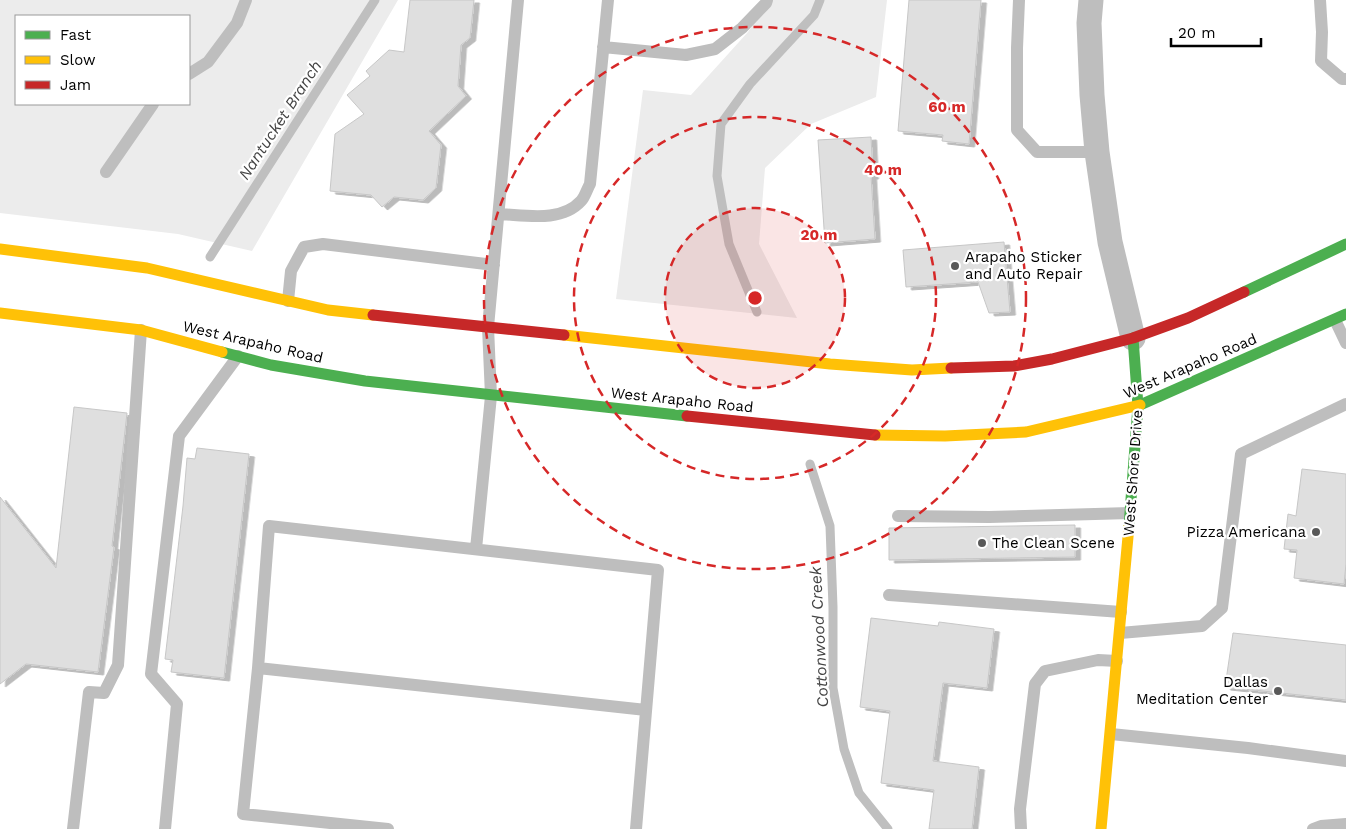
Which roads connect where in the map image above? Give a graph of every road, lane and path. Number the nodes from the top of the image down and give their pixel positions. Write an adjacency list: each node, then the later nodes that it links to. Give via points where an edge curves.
1 (246, 0): 9 (lane, via 237,23 208,62)
2 (518, 0): 14 (lane)
3 (608, 0): 8 (lane)
4 (767, 0): 8 (lane, via 742,28 715,49 686,55)
5 (1019, 0): 12 (lane, via 1017,130 1037,152)
6 (1091, 0): 12 (street, West Shore Drive, via 1088,23)
7 (1320, 0): 10 (lane, via 1321,61)
8 (603, 47): 14 (lane, via 590,184 582,200 560,214 533,217)
9 (190, 73)
10 (1346, 79)
11 (152, 105): 13 (lane)
12 (1097, 152): 23 (street, West Shore Drive, via 1110,242)
13 (106, 172)
14 (499, 214): 17 (lane)
15 (1346, 244): 23 (main road, via 1188,318)
16 (0, 249): 18 (main road, via 147,268)
17 (494, 265): 18 (lane, via 323,244 304,247 291,271); 21 (lane)
18 (288, 301): 21 (main road, via 328,310)
19 (0, 313): 22 (main road, West Arapaho Road)
20 (1340, 317): 24 (lane); 28 (main road, West Arapaho Road)
21 (488, 327): 23 (main road, via 912,370 1014,366); 26 (lane)
22 (142, 330): 25 (main road, West Arapaho Road); 41 (lane, via 118,664 104,693 90,692)
23 (1133, 338): 28 (main road, West Shore Drive)
24 (1346, 343)
25 (238, 356): 26 (main road, West Arapaho Road, via 312,373); 42 (lane, via 179,436 151,674 176,704)
26 (491, 396): 28 (main road, West Arapaho Road, via 869,434 945,436 1026,432); 31 (lane)
27 (1346, 404): 34 (lane, via 1241,454 1222,608 1202,626)
28 (1138, 406): 29 (main road, West Shore Drive)
29 (1130, 513): 30 (lane); 33 (main road, West Shore Drive)
30 (898, 516)
31 (476, 549): 36 (lane, via 269,526); 37 (lane, via 658,570)
32 (890, 595): 33 (lane)
33 (1121, 612): 34 (main road, West Shore Drive)
34 (1120, 633): 35 (main road, West Shore Drive)
35 (1118, 661): 38 (main road, West Shore Drive); 45 (lane, via 1098,660 1046,671 1035,684 1020,809)
36 (258, 668): 37 (lane); 43 (lane, via 243,814)
37 (646, 710): 44 (lane)
38 (1111, 734): 39 (lane); 46 (main road, West Shore Drive)
39 (1346, 761)
40 (1346, 824): 47 (lane)
41 (73, 829)
42 (165, 829)
43 (388, 829)
44 (636, 829)
45 (1021, 829)
46 (1101, 829)
47 (1312, 829)

